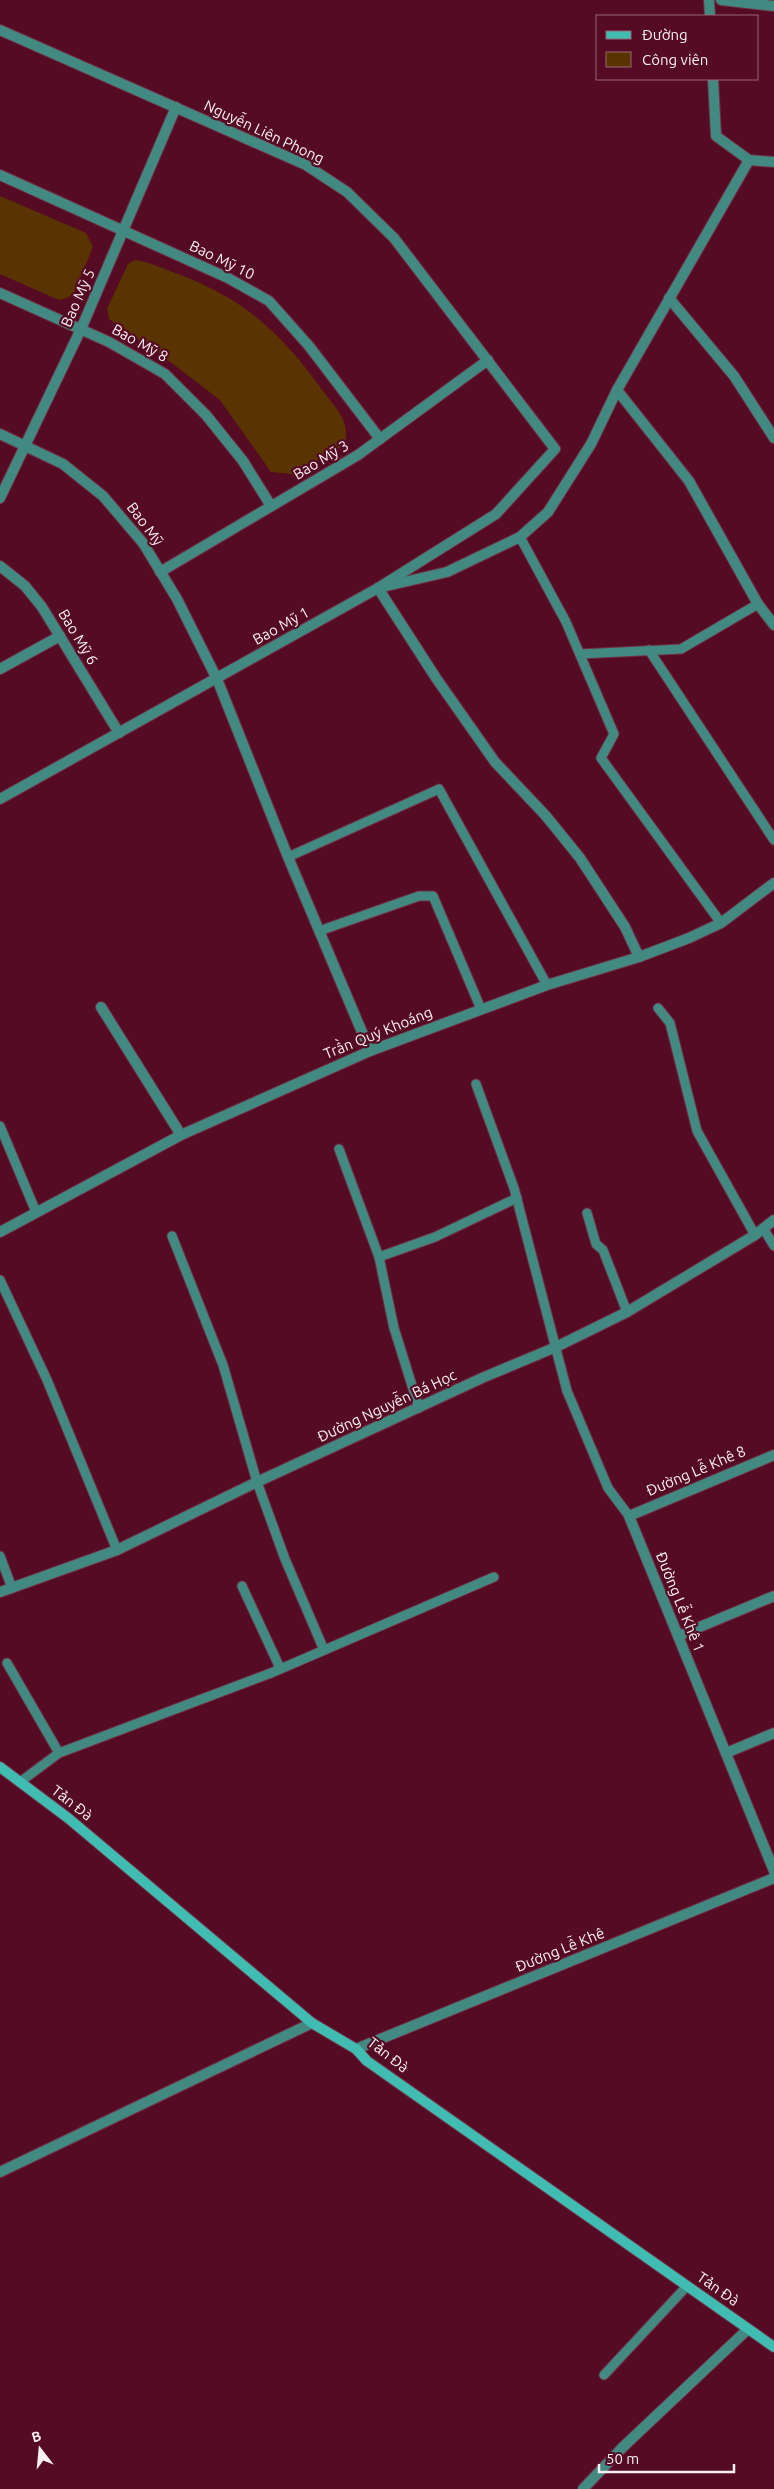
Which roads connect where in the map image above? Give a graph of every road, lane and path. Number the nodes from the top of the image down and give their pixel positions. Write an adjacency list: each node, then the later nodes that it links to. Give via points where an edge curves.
1 (709, 0): 4 (street)
2 (721, 0): 3 (street)
3 (774, 6)
4 (710, 15)
5 (0, 30): 7 (street, Nguyễn Liên Phong)
6 (714, 80): 8 (street, via 716,136)
7 (176, 107): 11 (street, Bao Mỹ 5); 15 (street, Nguyễn Liên Phong, via 306,165 347,192 394,238)
8 (749, 160): 9 (street); 13 (street)
9 (774, 162)
10 (0, 175): 11 (street, Bao Mỹ 10)
11 (124, 231): 14 (street, Bao Mỹ 5); 19 (street, Bao Mỹ 10, via 228,278 269,301 309,346)
12 (0, 293): 14 (street, Bao Mỹ 8)
13 (669, 298): 16 (street); 18 (street, via 734,376)
14 (81, 329): 20 (street, Bao Mỹ 5); 23 (street, Bao Mỹ 8, via 165,374 243,461)
15 (488, 360): 19 (street, Bao Mỹ 3); 21 (street, Nguyễn Liên Phong)
16 (617, 390): 24 (street, via 571,478 548,512); 28 (street, via 689,481)
17 (0, 434): 20 (street, Bao Mỹ)
18 (774, 438)
19 (380, 439): 23 (street, Bao Mỹ 3)
20 (26, 446): 22 (street, Bao Mỹ 5); 26 (street, Bao Mỹ, via 63,464 103,496 138,537)
21 (555, 449): 27 (street, Bao Mỹ 1, via 496,514)
22 (0, 498)
23 (271, 506): 26 (street, Bao Mỹ 3)
24 (520, 537): 27 (street, via 447,572); 32 (lane)
25 (0, 566): 30 (street, Bao Mỹ 6, via 26,586)
26 (160, 572): 34 (street, Bao Mỹ)
27 (378, 588): 34 (street, Bao Mỹ 1); 42 (street, via 495,762 580,858 625,927)
28 (758, 604): 29 (street); 31 (lane, via 681,649)
29 (774, 625)
30 (60, 636): 33 (street); 35 (street, Bao Mỹ 6)
31 (650, 650): 32 (lane); 37 (lane)
32 (580, 654): 40 (lane, via 614,734 601,758)
33 (0, 669)
34 (217, 679): 35 (street, Bao Mỹ 1); 38 (street, Bao Mỹ)
35 (119, 733): 36 (street, Bao Mỹ 1)
36 (0, 798)
37 (774, 840)
38 (288, 857): 41 (street, Bao Mỹ); 43 (lane, via 439,789)
39 (774, 883): 40 (street, Trần Quý Khoáng)
40 (721, 923): 42 (street, Trần Quý Khoáng)
41 (319, 931): 46 (lane, via 419,896 433,896); 47 (street, Bao Mỹ)
42 (639, 957): 43 (street, Trần Quý Khoáng)
43 (547, 985): 46 (street, Trần Quý Khoáng)
44 (101, 1008): 50 (street)
45 (658, 1008): 57 (lane, via 670,1024 697,1130)
46 (481, 1009): 47 (street, Trần Quý Khoáng)
47 (370, 1051): 50 (street, Trần Quý Khoáng)
48 (476, 1084): 52 (lane, Đường Lễ Khê 1)
49 (0, 1126): 53 (lane)
50 (180, 1135): 53 (street, Trần Quý Khoáng)
51 (339, 1149): 60 (lane)
52 (517, 1198): 60 (lane, via 435,1237); 63 (lane, Đường Lễ Khê 1)
53 (36, 1212): 56 (street, Trần Quý Khoáng)
54 (587, 1213): 62 (lane, via 596,1244 603,1250)
55 (774, 1220): 57 (street, Đường Nguyễn Bá Học)
56 (0, 1232)
57 (759, 1232): 59 (lane); 62 (street, Đường Nguyễn Bá Học)
58 (172, 1236): 66 (lane, via 223,1365)
59 (774, 1246)
60 (379, 1256): 64 (lane, via 394,1328)
61 (0, 1280): 68 (lane, via 47,1380)
62 (627, 1312): 63 (street, Đường Nguyễn Bá Học)
63 (556, 1347): 64 (street, Đường Nguyễn Bá Học); 67 (lane, Đường Lễ Khê 1, via 567,1391 608,1488)
64 (419, 1408): 66 (street, Đường Nguyễn Bá Học)
65 (774, 1455): 67 (street, Đường Lễ Khê 8)
66 (257, 1482): 68 (street, Đường Nguyễn Bá Học); 76 (lane, via 285,1559)
67 (629, 1516): 75 (street, Đường Lễ Khê 1)
68 (117, 1550): 72 (street, Đường Nguyễn Bá Học)
69 (0, 1556): 72 (lane)
70 (494, 1577): 76 (lane)
71 (242, 1586): 78 (lane)
72 (12, 1588): 73 (street, Đường Nguyễn Bá Học)
73 (0, 1592)
74 (774, 1596): 75 (street)
75 (678, 1636): 81 (street, Đường Lễ Khê 1)
76 (324, 1650): 78 (lane)
77 (8, 1663): 80 (lane)
78 (280, 1668): 80 (lane)
79 (774, 1733): 81 (street)
80 (58, 1753): 83 (lane)
81 (726, 1753): 84 (street, Đường Lễ Khê 1)
82 (0, 1767): 83 (main road, Tản Đà)
83 (20, 1782): 86 (main road, Tản Đà, via 68,1818)
84 (774, 1871)
85 (774, 1878): 87 (street, Đường Lễ Khê)
86 (312, 2024): 87 (main road, Tản Đà); 88 (street)
87 (356, 2049): 89 (main road, Tản Đà, via 367,2061)
88 (0, 2172)
89 (688, 2286): 90 (main road, Tản Đà); 92 (lane)
90 (748, 2329): 91 (main road, Tản Đà); 93 (street)
91 (774, 2347)
92 (604, 2375)
93 (583, 2489)

